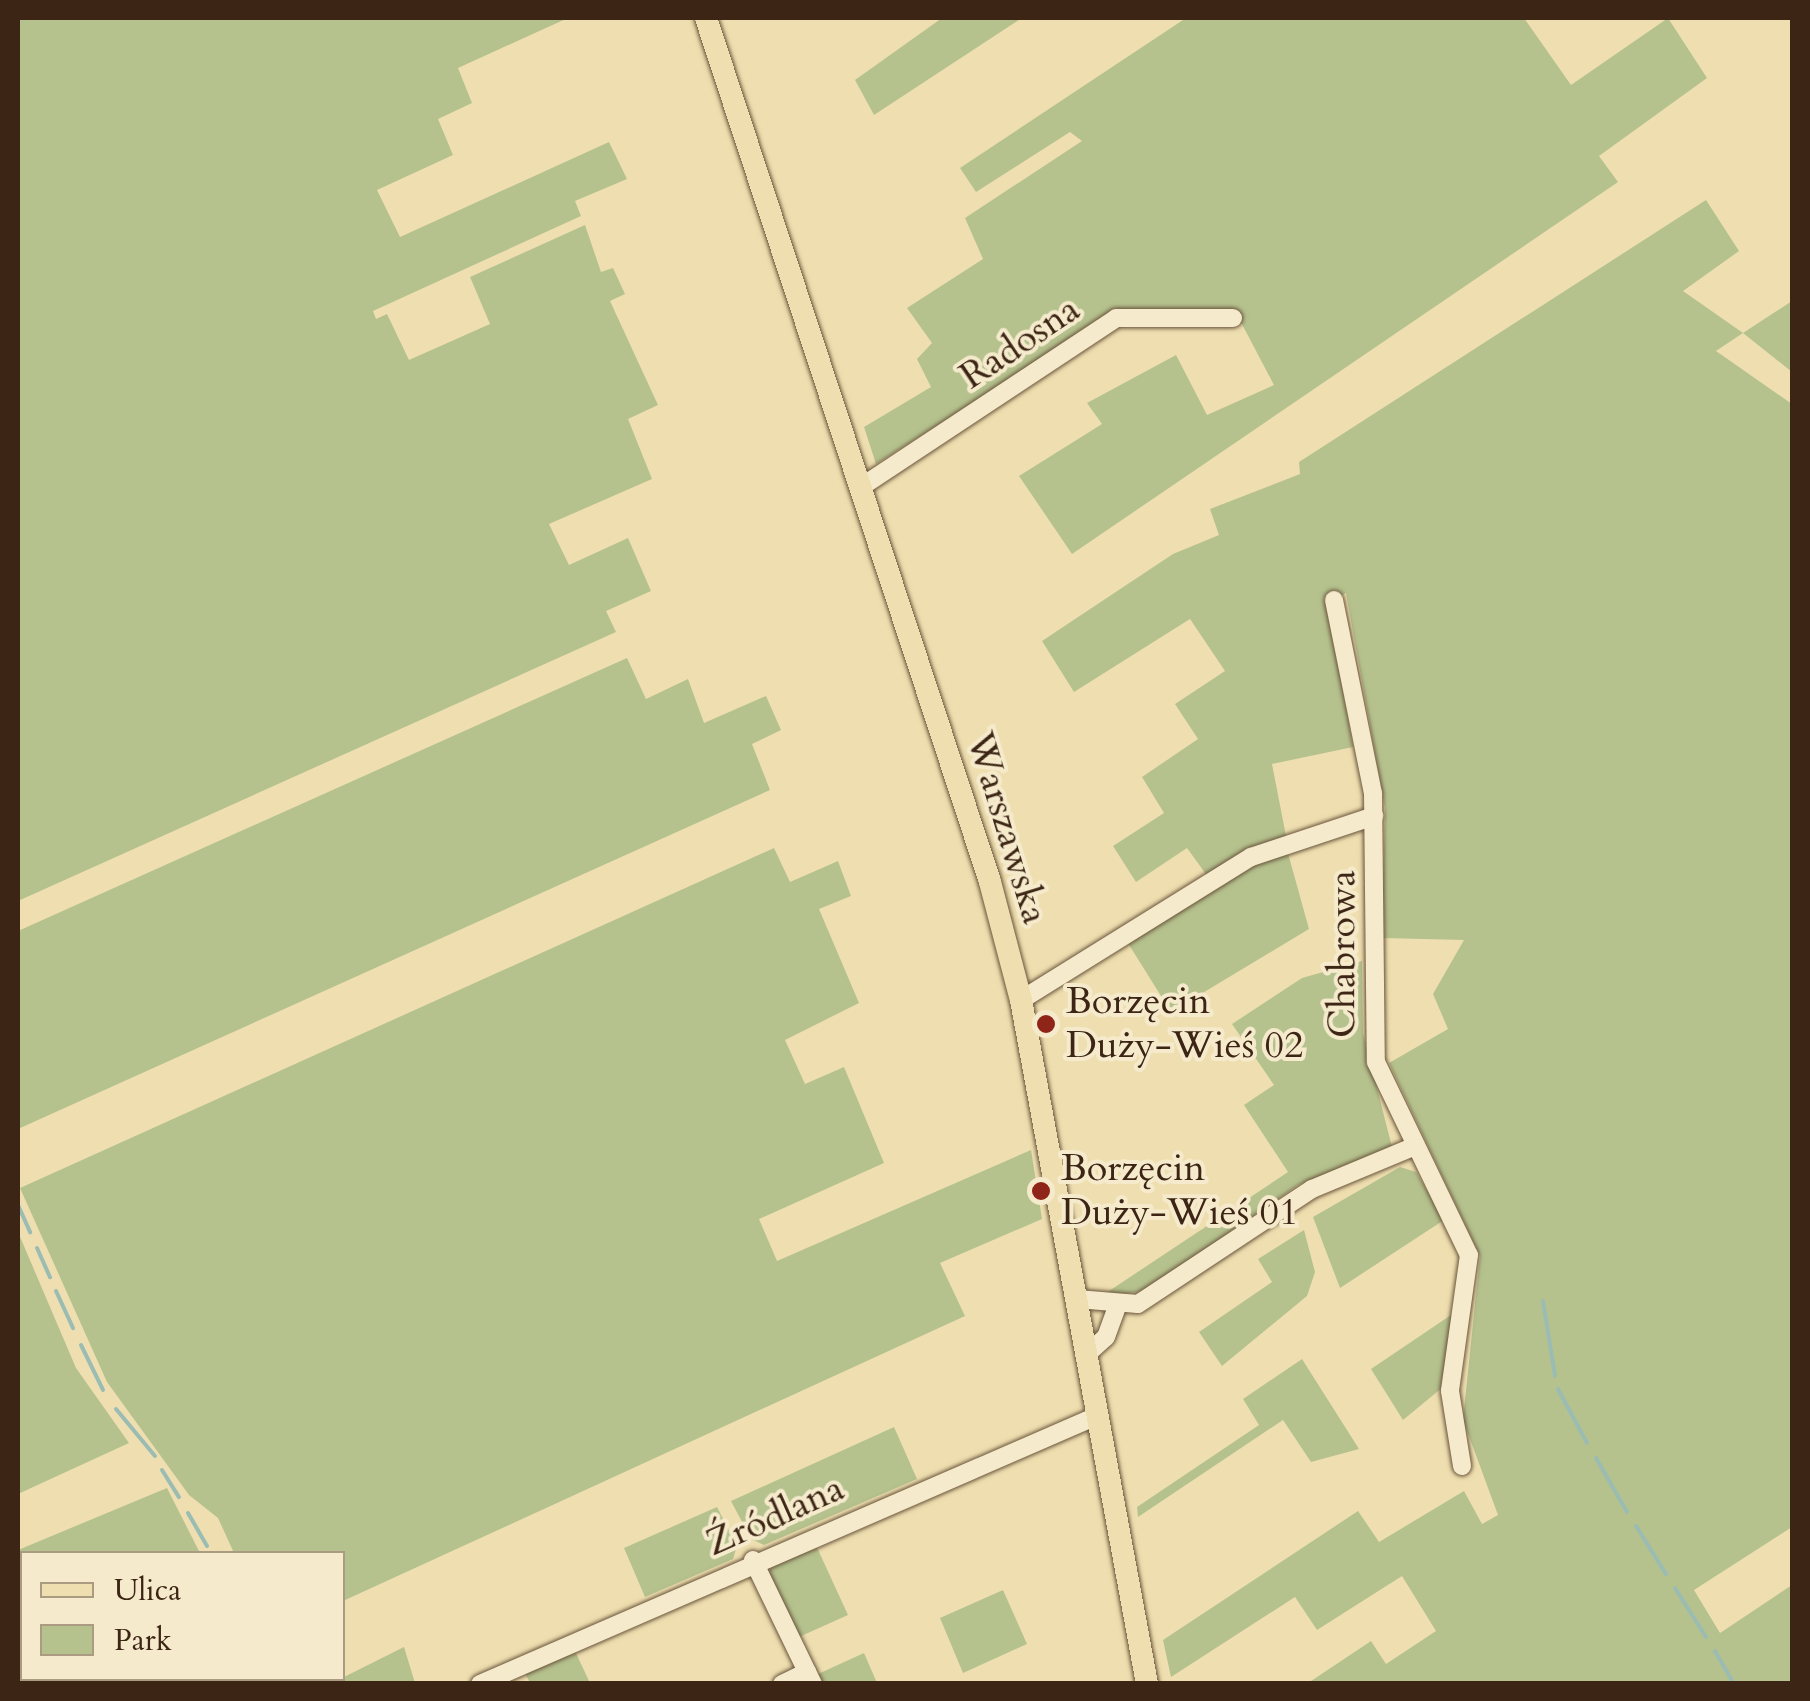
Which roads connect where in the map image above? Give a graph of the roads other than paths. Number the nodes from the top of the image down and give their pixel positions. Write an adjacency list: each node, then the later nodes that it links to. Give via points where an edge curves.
1 (706, 18): 3 (main road, Warszawska)
2 (1233, 318): 3 (street, Radosna, via 1116,318)
3 (862, 486): 6 (main road, Warszawska)
4 (1334, 600): 5 (street, Chabrowa)
5 (1374, 816): 6 (street, via 1251,857); 7 (street, Chabrowa, via 1370,1028 1390,1105)
6 (1021, 1000): 8 (main road, Warszawska)
7 (1413, 1148): 9 (street, via 1312,1189 1138,1304); 12 (street, Chabrowa, via 1469,1256 1450,1392)
8 (1076, 1299): 9 (street); 10 (main road, Warszawska)
9 (1117, 1307): 10 (street, via 1106,1337)
10 (1087, 1354): 11 (main road, Warszawska)
11 (1098, 1416): 13 (street, Źródlana); 17 (main road, Warszawska)
12 (1462, 1466)
13 (754, 1560): 14 (street); 15 (street, Źródlana)
14 (810, 1678): 16 (street)
15 (480, 1684)
16 (782, 1684)
17 (1147, 1684)

